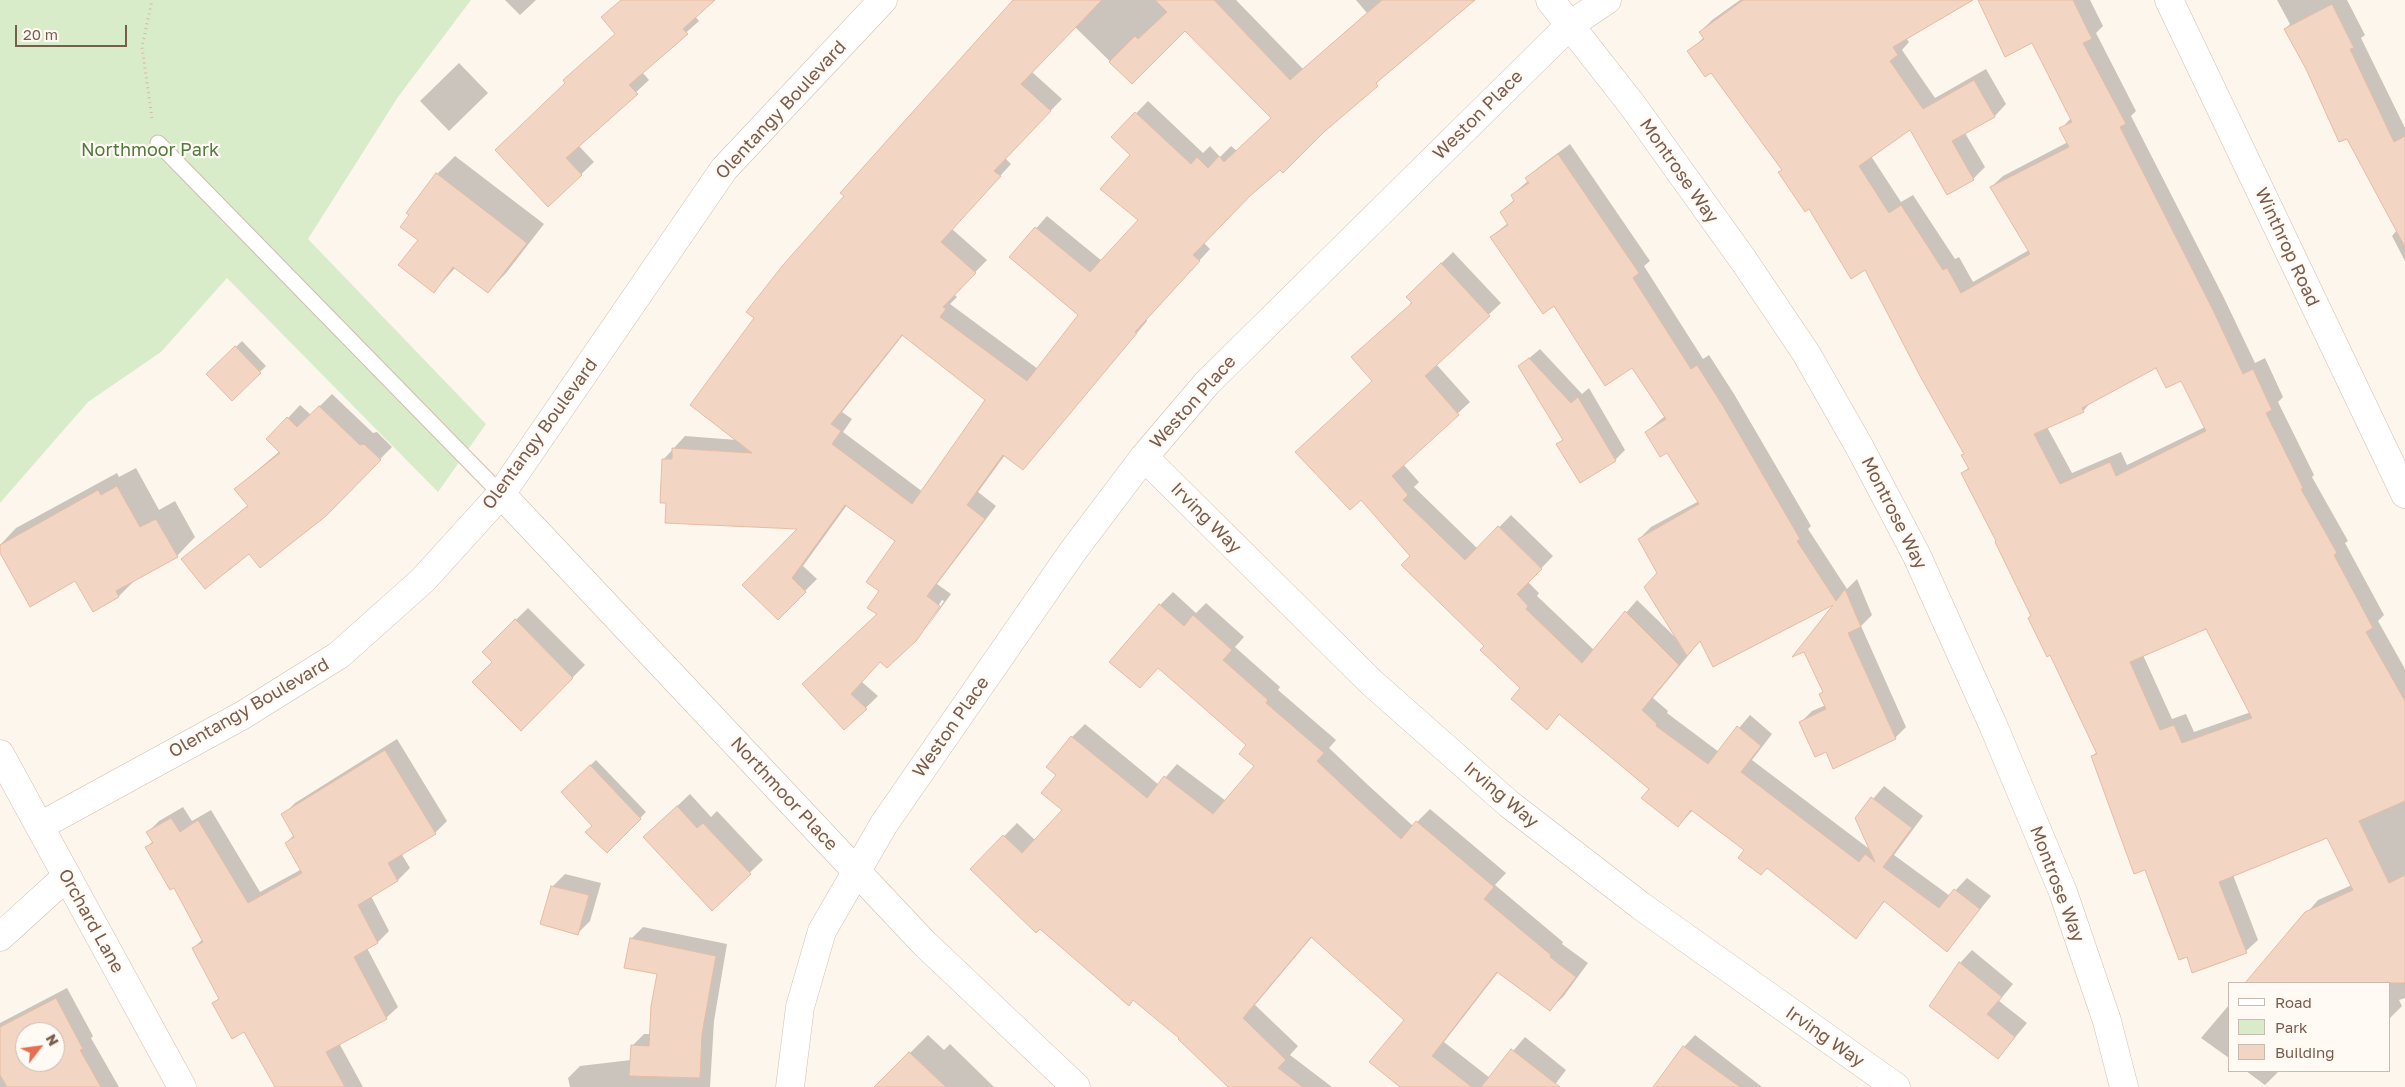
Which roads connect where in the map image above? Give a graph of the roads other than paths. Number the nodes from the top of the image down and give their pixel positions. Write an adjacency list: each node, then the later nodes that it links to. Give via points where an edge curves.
1 (883, 0): 8 (street, Olentangy Boulevard, via 724,169)
2 (1550, 0): 5 (street, Montrose Way)
3 (1607, 0): 5 (street, Weston Place)
4 (2169, 0): 9 (street, Winthrop Road)
5 (1570, 25): 7 (street, Weston Place, via 1207,383); 19 (street, Montrose Way, via 1633,106 1806,353 1918,556 2063,892 2107,1021)
6 (158, 143): 8 (lane)
7 (1144, 457): 12 (street, Weston Place, via 1068,559 884,824); 18 (street, Irving Way, via 1371,682 1510,804 1641,906)
8 (501, 494): 11 (street, Olentangy Boulevard, via 423,580 339,655 243,715); 12 (street, Northmoor Place)
9 (2405, 494)
10 (0, 754): 11 (street, Orchard Lane)
11 (40, 826): 13 (street, Orchard Lane)
12 (855, 871): 16 (street, Weston Place, via 822,931 800,1007); 17 (street, Northmoor Place, via 931,950)
13 (67, 876): 14 (street); 15 (street, Orchard Lane)
14 (0, 937)
15 (182, 1087)
16 (790, 1087)
17 (1076, 1087)
18 (1896, 1087)
19 (2124, 1087)

